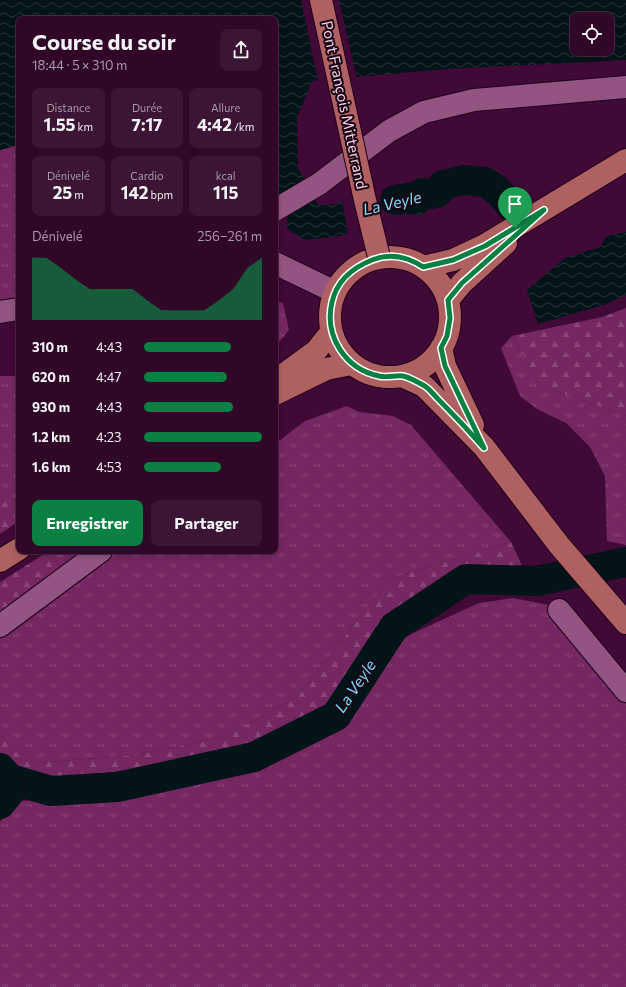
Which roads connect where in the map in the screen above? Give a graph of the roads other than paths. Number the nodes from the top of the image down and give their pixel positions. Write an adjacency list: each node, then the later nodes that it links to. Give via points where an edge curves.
1 (321, 0): 6 (main road, Pont François Mitterrand, bridge)
2 (626, 87): 4 (street, via 474,100 424,112 373,141 319,184)
3 (626, 160): 5 (main road)
4 (278, 208)
5 (544, 210): 8 (main road, via 485,246 453,260); 10 (main road, via 467,278)
6 (379, 257): 8 (main road, via 414,261); 9 (main road, via 358,265 344,277)
7 (278, 264): 9 (street)
8 (423, 267): 10 (main road, via 429,271)
9 (334, 292): 13 (main road, via 330,312)
10 (444, 292): 14 (main road, via 450,318 447,336)
11 (16, 309): 12 (street)
12 (0, 312)
13 (331, 332): 15 (main road, via 340,351); 17 (main road, via 316,351)
14 (441, 348): 16 (main road, via 427,365); 19 (main road, via 445,366)
15 (351, 364): 16 (main road, via 381,377); 18 (main road, via 326,370)
16 (402, 376): 19 (main road, via 424,386)
17 (278, 379)
18 (278, 393)
19 (484, 448): 24 (main road, via 559,545)
20 (16, 551): 22 (main road)
21 (97, 554): 25 (street)
22 (0, 561)
23 (559, 610): 26 (street)
24 (626, 623)
25 (0, 626)
26 (626, 691)

